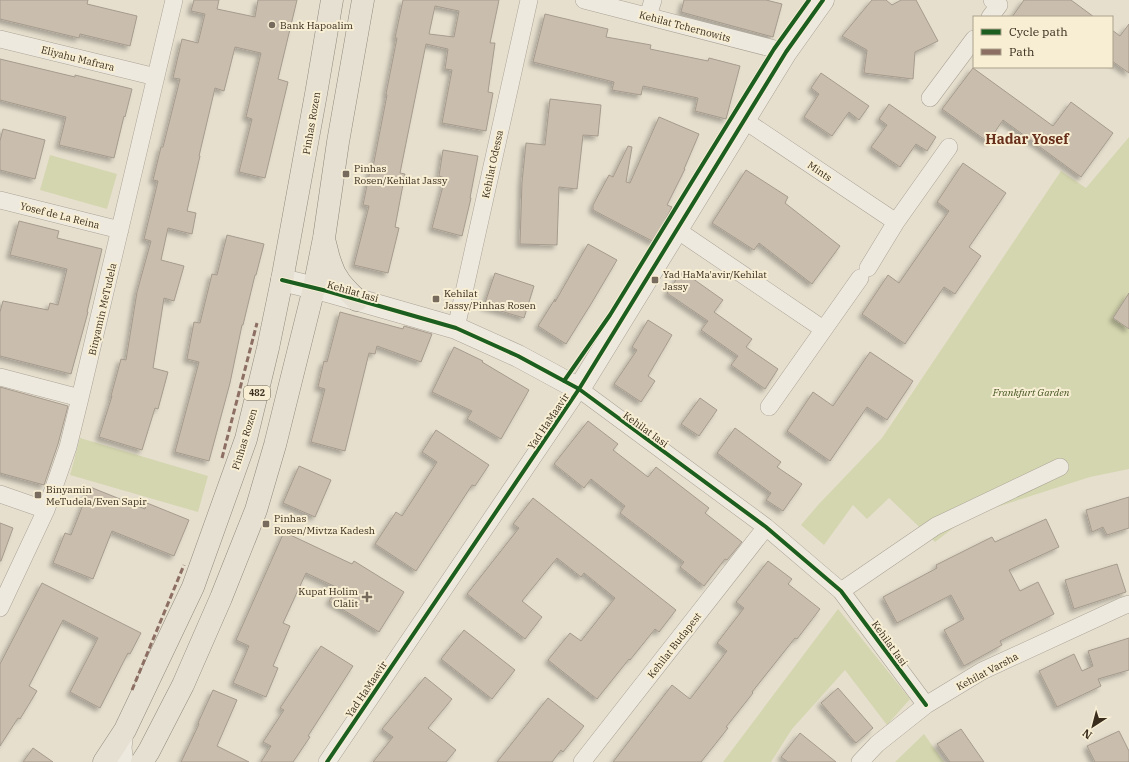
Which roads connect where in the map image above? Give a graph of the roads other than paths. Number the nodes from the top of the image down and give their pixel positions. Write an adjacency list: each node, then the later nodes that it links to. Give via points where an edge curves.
1 (174, 0): 14 (street, Binyamin MeTudela)
2 (332, 0): 23 (main road, Pinhas Rozen / 482)
3 (362, 0): 22 (main road)
4 (529, 0): 26 (street, Kehilat Odessa)
5 (584, 0): 9 (street, Kehilat Tchernowits)
6 (654, 0): 9 (street)
7 (823, 0): 13 (street, Yad HaMaavir)
8 (992, 0): 10 (street, via 999,5)
9 (648, 16): 13 (street, Kehilat Tchernowits)
10 (991, 16)
11 (0, 39): 14 (street, Eliyahu Mafrara)
12 (973, 40): 15 (street)
13 (786, 52): 16 (street, Yad HaMaavir)
14 (156, 77): 20 (street, Binyamin MeTudela)
15 (930, 98)
16 (744, 120): 19 (street, Mints); 21 (street, Yad HaMaavir)
17 (948, 147): 19 (street)
18 (0, 200): 20 (street, Yosef de La Reina)
19 (896, 222): 27 (street, via 864,273)
20 (120, 230): 30 (street, Binyamin MeTudela)
21 (677, 230): 27 (street); 29 (street, Yad HaMaavir)
22 (324, 238): 24 (main road); 25 (main road, via 337,278)
23 (282, 280): 24 (street, Kehilat Iasi); 40 (main road, Pinhas Rozen / 482, via 243,446 193,588)
24 (314, 288): 25 (street, Kehilat Iasi); 41 (main road, via 256,510 183,685)
25 (357, 300): 26 (street, Kehilat Iasi)
26 (456, 328): 29 (street, Kehilat Iasi, via 518,356)
27 (823, 329): 31 (street)
28 (0, 377): 30 (street)
29 (579, 389): 35 (street, Kehilat Iasi); 44 (street, Yad HaMaavir)
30 (80, 398): 34 (street, Binyamin MeTudela, via 68,447)
31 (769, 407)
32 (1060, 467): 36 (street, via 936,526)
33 (0, 494): 34 (street)
34 (46, 510): 38 (street, Binyamin MeTudela)
35 (766, 527): 36 (street, Kehilat Iasi); 45 (street, Kehilat Budapest)
36 (841, 591): 39 (street, Kehilat Iasi)
37 (1129, 604): 39 (street, Kehilat Varsha, via 982,671)
38 (0, 608)
39 (926, 705): 46 (street, Kehilat Varsha, via 877,744)
40 (125, 730): 42 (main road, Pinhas Rozen / 482); 43 (street)
41 (148, 758)
42 (104, 762)
43 (125, 762)
44 (327, 762)
45 (582, 762)
46 (860, 762)

